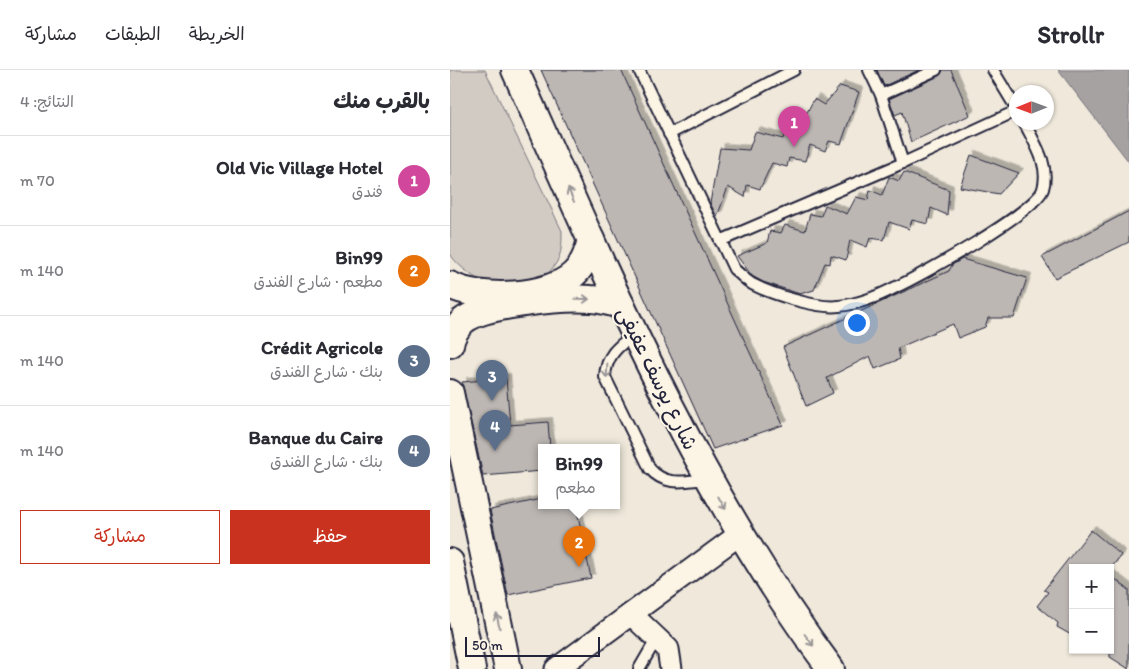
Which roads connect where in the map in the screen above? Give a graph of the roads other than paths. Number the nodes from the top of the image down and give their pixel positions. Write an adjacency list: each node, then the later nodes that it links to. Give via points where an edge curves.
1 (515, 70): 13 (street, شارع يوسف عفيفى, one-way to 1)
2 (639, 70): 11 (lane)
3 (794, 70): 11 (lane)
4 (869, 70): 7 (lane)
5 (936, 70): 7 (lane)
6 (993, 70): 8 (lane)
7 (881, 95): 12 (lane)
8 (1009, 98)
9 (1009, 113): 12 (lane)
10 (1028, 130): 14 (lane, via 1046,172 1043,192 1010,221 897,287 863,301 837,307 774,294 750,283 734,269)
11 (669, 134): 14 (lane)
12 (903, 163): 14 (lane)
13 (591, 240): 16 (street, via 576,273); 17 (street, شارع يوسف عفيفى)
14 (720, 241)
15 (450, 285): 16 (street, via 480,295)
16 (540, 296): 17 (street, one-way to 17, via 593,299); 19 (street, via 464,321 453,334)
17 (621, 305): 18 (street, شارع يوسف عفيفى)
18 (634, 334): 21 (street, شارع يوسف عفيفى); 21 (lane, one-way to 21, via 613,351 605,378 650,469 656,477 666,481)
19 (450, 344)
20 (450, 393): 27 (street, one-way to 20)
21 (708, 479): 22 (street, شارع يوسف عفيفى, one-way to 22)
22 (740, 534): 24 (street); 31 (street, شارع يوسف عفيفى, one-way to 31, via 801,629)
23 (450, 562): 26 (street)
24 (631, 614): 25 (street); 28 (street)
25 (658, 638): 29 (lane); 30 (street, via 668,649)
26 (472, 669)
27 (508, 669)
28 (556, 669)
29 (639, 669)
30 (671, 669)
31 (831, 669)

